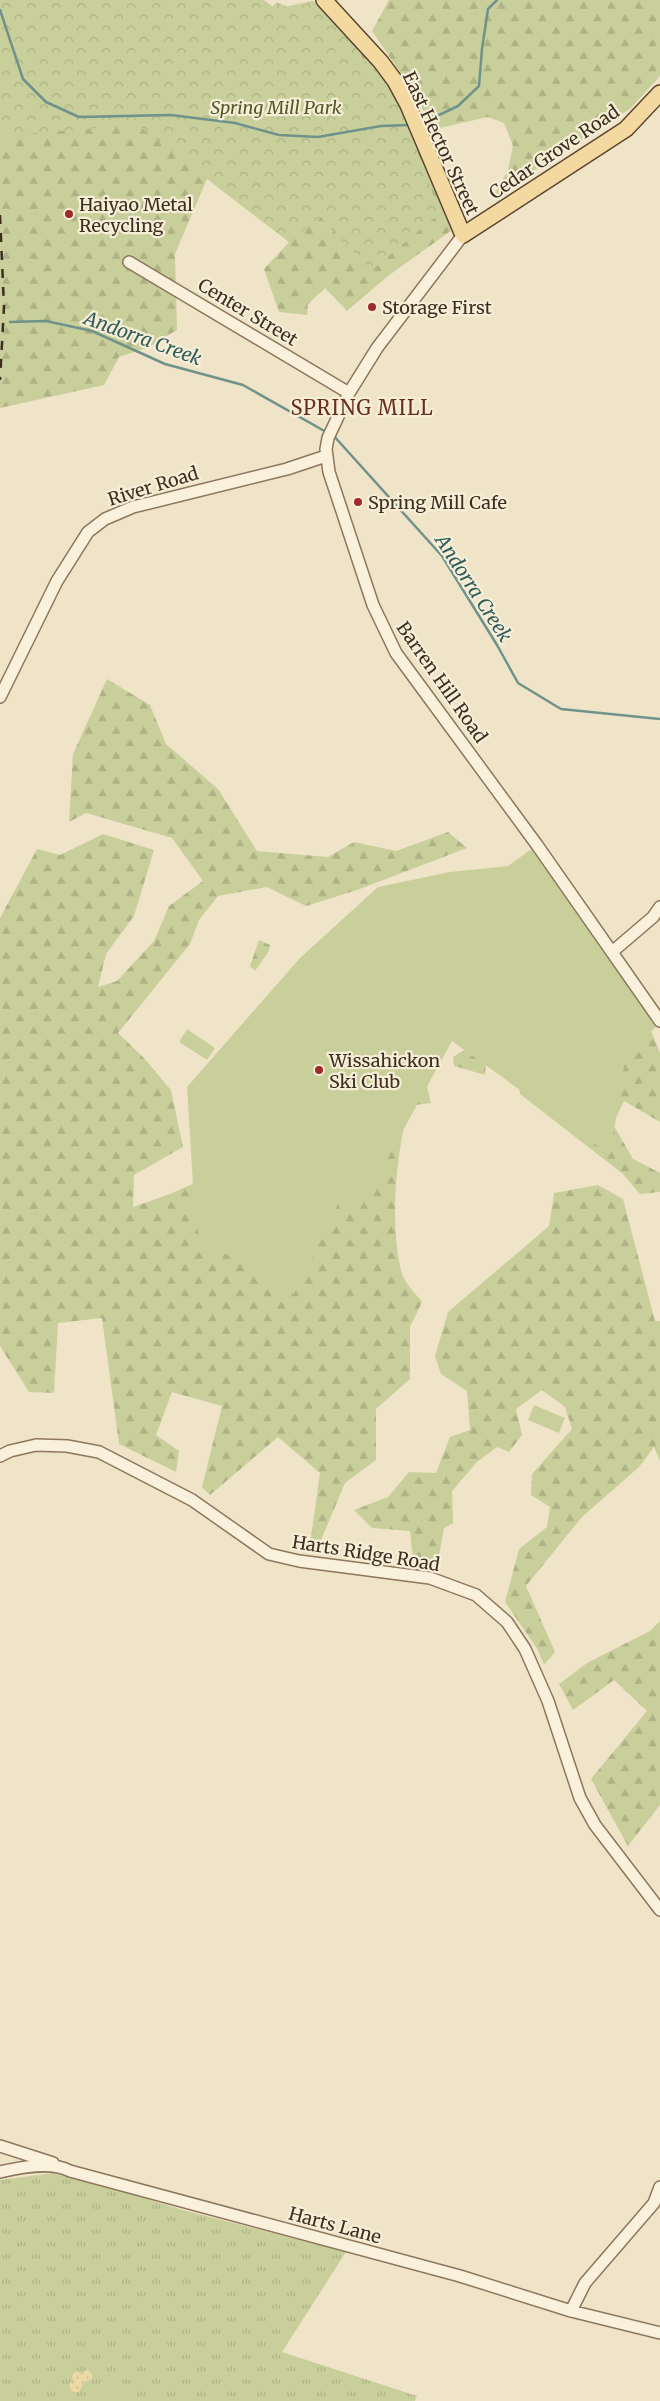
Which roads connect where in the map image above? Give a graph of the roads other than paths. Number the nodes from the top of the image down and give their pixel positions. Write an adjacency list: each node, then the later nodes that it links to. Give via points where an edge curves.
1 (324, 0): 3 (main road, East Hector Street, via 381,62 408,105)
2 (660, 93): 3 (main road, Cedar Grove Road, via 626,129)
3 (463, 235): 5 (street, Barren Hill Road, via 377,348)
4 (129, 262): 5 (street, Center Street)
5 (349, 393): 6 (street, Barren Hill Road, via 328,438)
6 (326, 456): 7 (street, River Road, via 287,469 133,507 105,519 88,532 57,581); 9 (street, Barren Hill Road, via 367,589 393,648)
7 (0, 697)
8 (660, 907): 9 (street)
9 (612, 952): 10 (street, Barren Hill Road)
10 (660, 1021)
11 (0, 1456): 12 (street, Harts Ridge Road, via 10,1450 36,1445 99,1452 192,1500 269,1554 299,1561 423,1576 476,1595 507,1622 525,1649 548,1701 580,1798 595,1825)
12 (660, 1910)
13 (0, 2146): 14 (street)
14 (60, 2166): 15 (street, Harts Lane); 17 (street, Harts Lane, via 153,2195 460,2276)
15 (0, 2172)
16 (660, 2187): 17 (street, via 654,2202 585,2283)
17 (571, 2311): 18 (street, Harts Lane)
18 (660, 2333)

